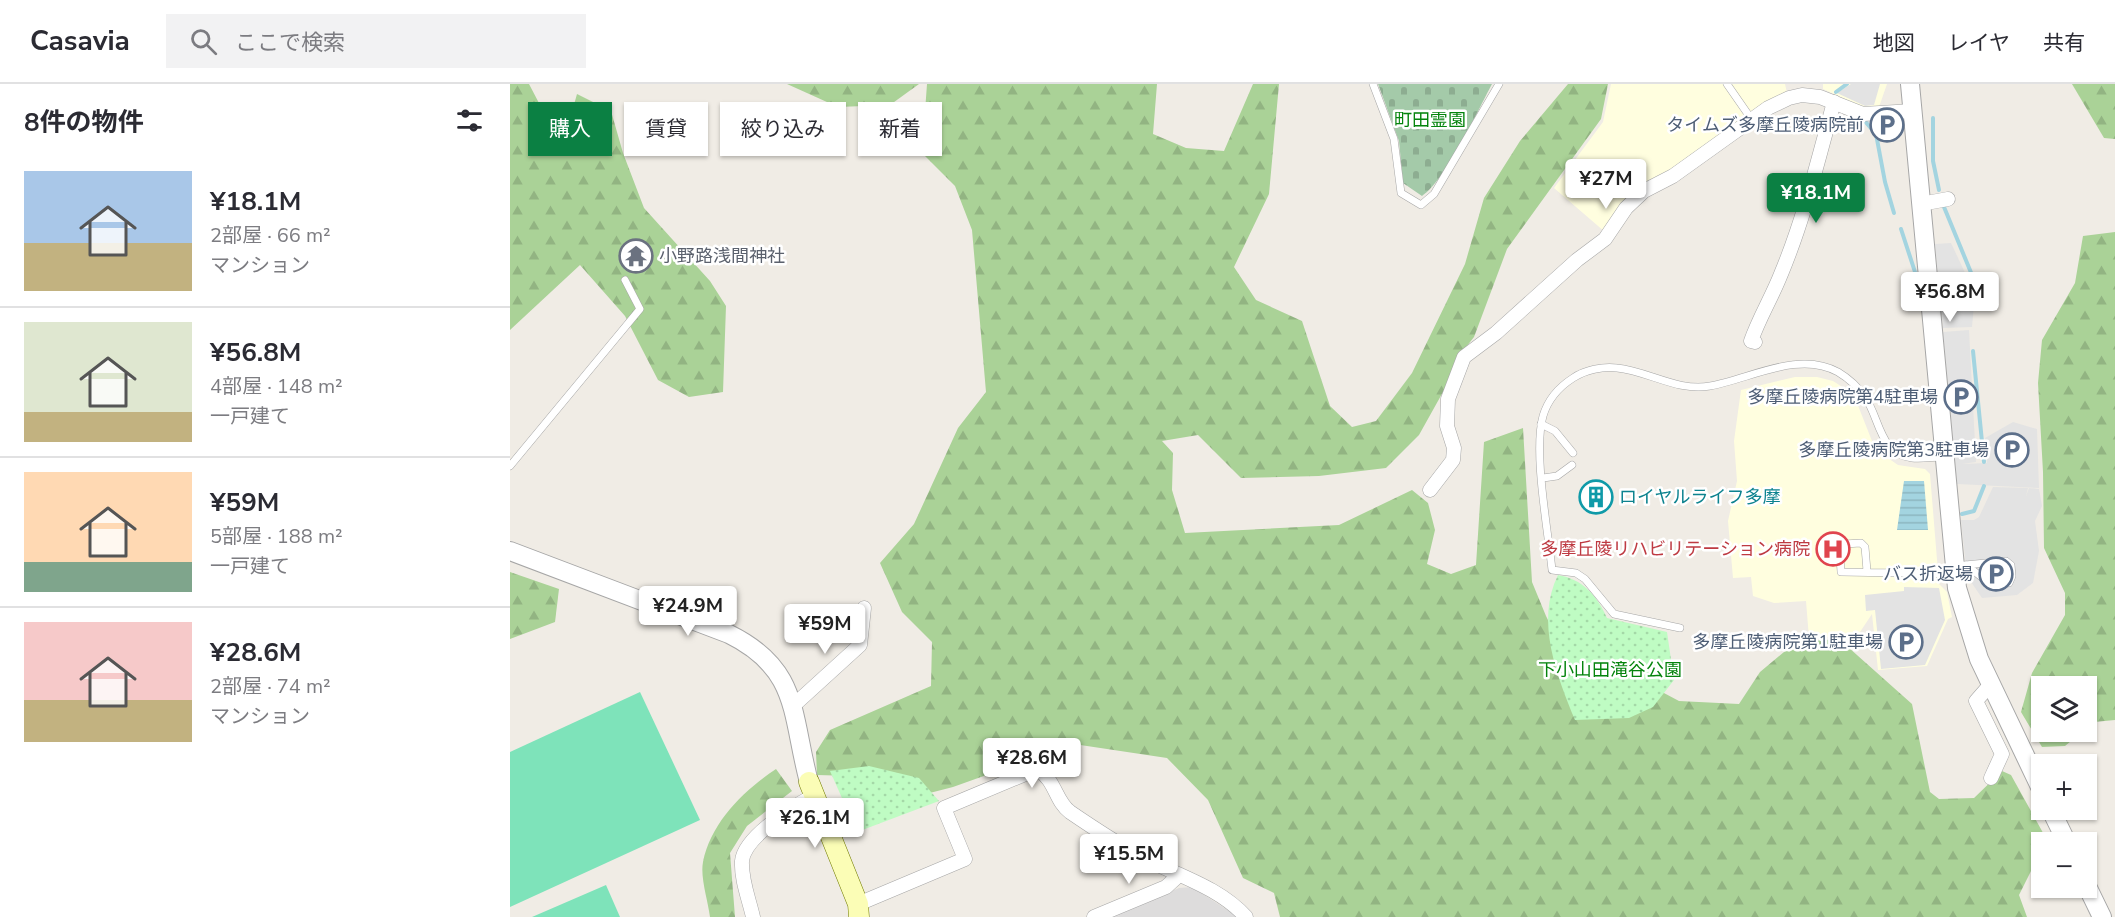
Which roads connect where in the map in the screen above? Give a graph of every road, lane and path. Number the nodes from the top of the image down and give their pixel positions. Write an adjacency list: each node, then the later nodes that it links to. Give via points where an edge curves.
1 (1373, 84): 2 (lane, via 1394,139 1401,193 1420,205 1439,185)
2 (1499, 84)
3 (1727, 84): 7 (lane)
4 (1910, 84): 6 (street)
5 (1834, 102): 6 (street, via 1863,114); 7 (street, via 1820,96 1802,96 1779,103); 11 (street, via 1804,209 1781,274 1757,324 1751,341)
6 (1912, 111): 9 (street)
7 (1752, 120): 18 (street, via 1636,197 1605,239 1464,357 1448,399 1447,426 1454,448 1453,460)
8 (1948, 199): 9 (street)
9 (1921, 204): 14 (street)
10 (625, 280): 16 (lane, via 640,309)
11 (1755, 342)
12 (1541, 424): 13 (lane, via 1555,431); 14 (lane, via 1550,400 1561,386 1598,368 1617,368 1686,386 1708,387 1805,364 1829,369 1851,382 1865,397 1881,434 1896,452 1913,458); 17 (lane)
13 (1573, 453)
14 (1944, 457): 20 (street)
15 (1572, 465): 17 (lane, via 1557,476)
16 (510, 466)
17 (1542, 478): 23 (lane, via 1552,570 1576,573 1585,579 1614,614)
18 (1430, 490)
19 (510, 551): 25 (street, via 749,644 772,664)
20 (1958, 568): 20 (lane, via 2006,561 2011,565 2012,576 2009,583 1992,585); 21 (lane); 24 (street, via 1966,624)
21 (1867, 571): 21 (lane, via 1841,572 1844,544 1861,543 1865,547)
22 (864, 608): 25 (street, via 860,645)
23 (1680, 628)
24 (1990, 685): 26 (street); 27 (street, via 1976,701 2002,754)
25 (793, 706): 28 (street)
26 (2031, 769)
27 (1991, 778)
28 (811, 789): 32 (main road); 33 (street, via 746,849 743,874)
29 (1179, 875): 31 (street); 32 (street, via 1067,810 1048,776 1037,769 944,808 965,859); 35 (street, via 1206,887)
30 (2093, 898): 36 (street)
31 (1127, 911): 34 (street)
32 (863, 912)
33 (753, 917)
34 (1094, 917)
35 (1246, 917)
36 (2102, 917)

